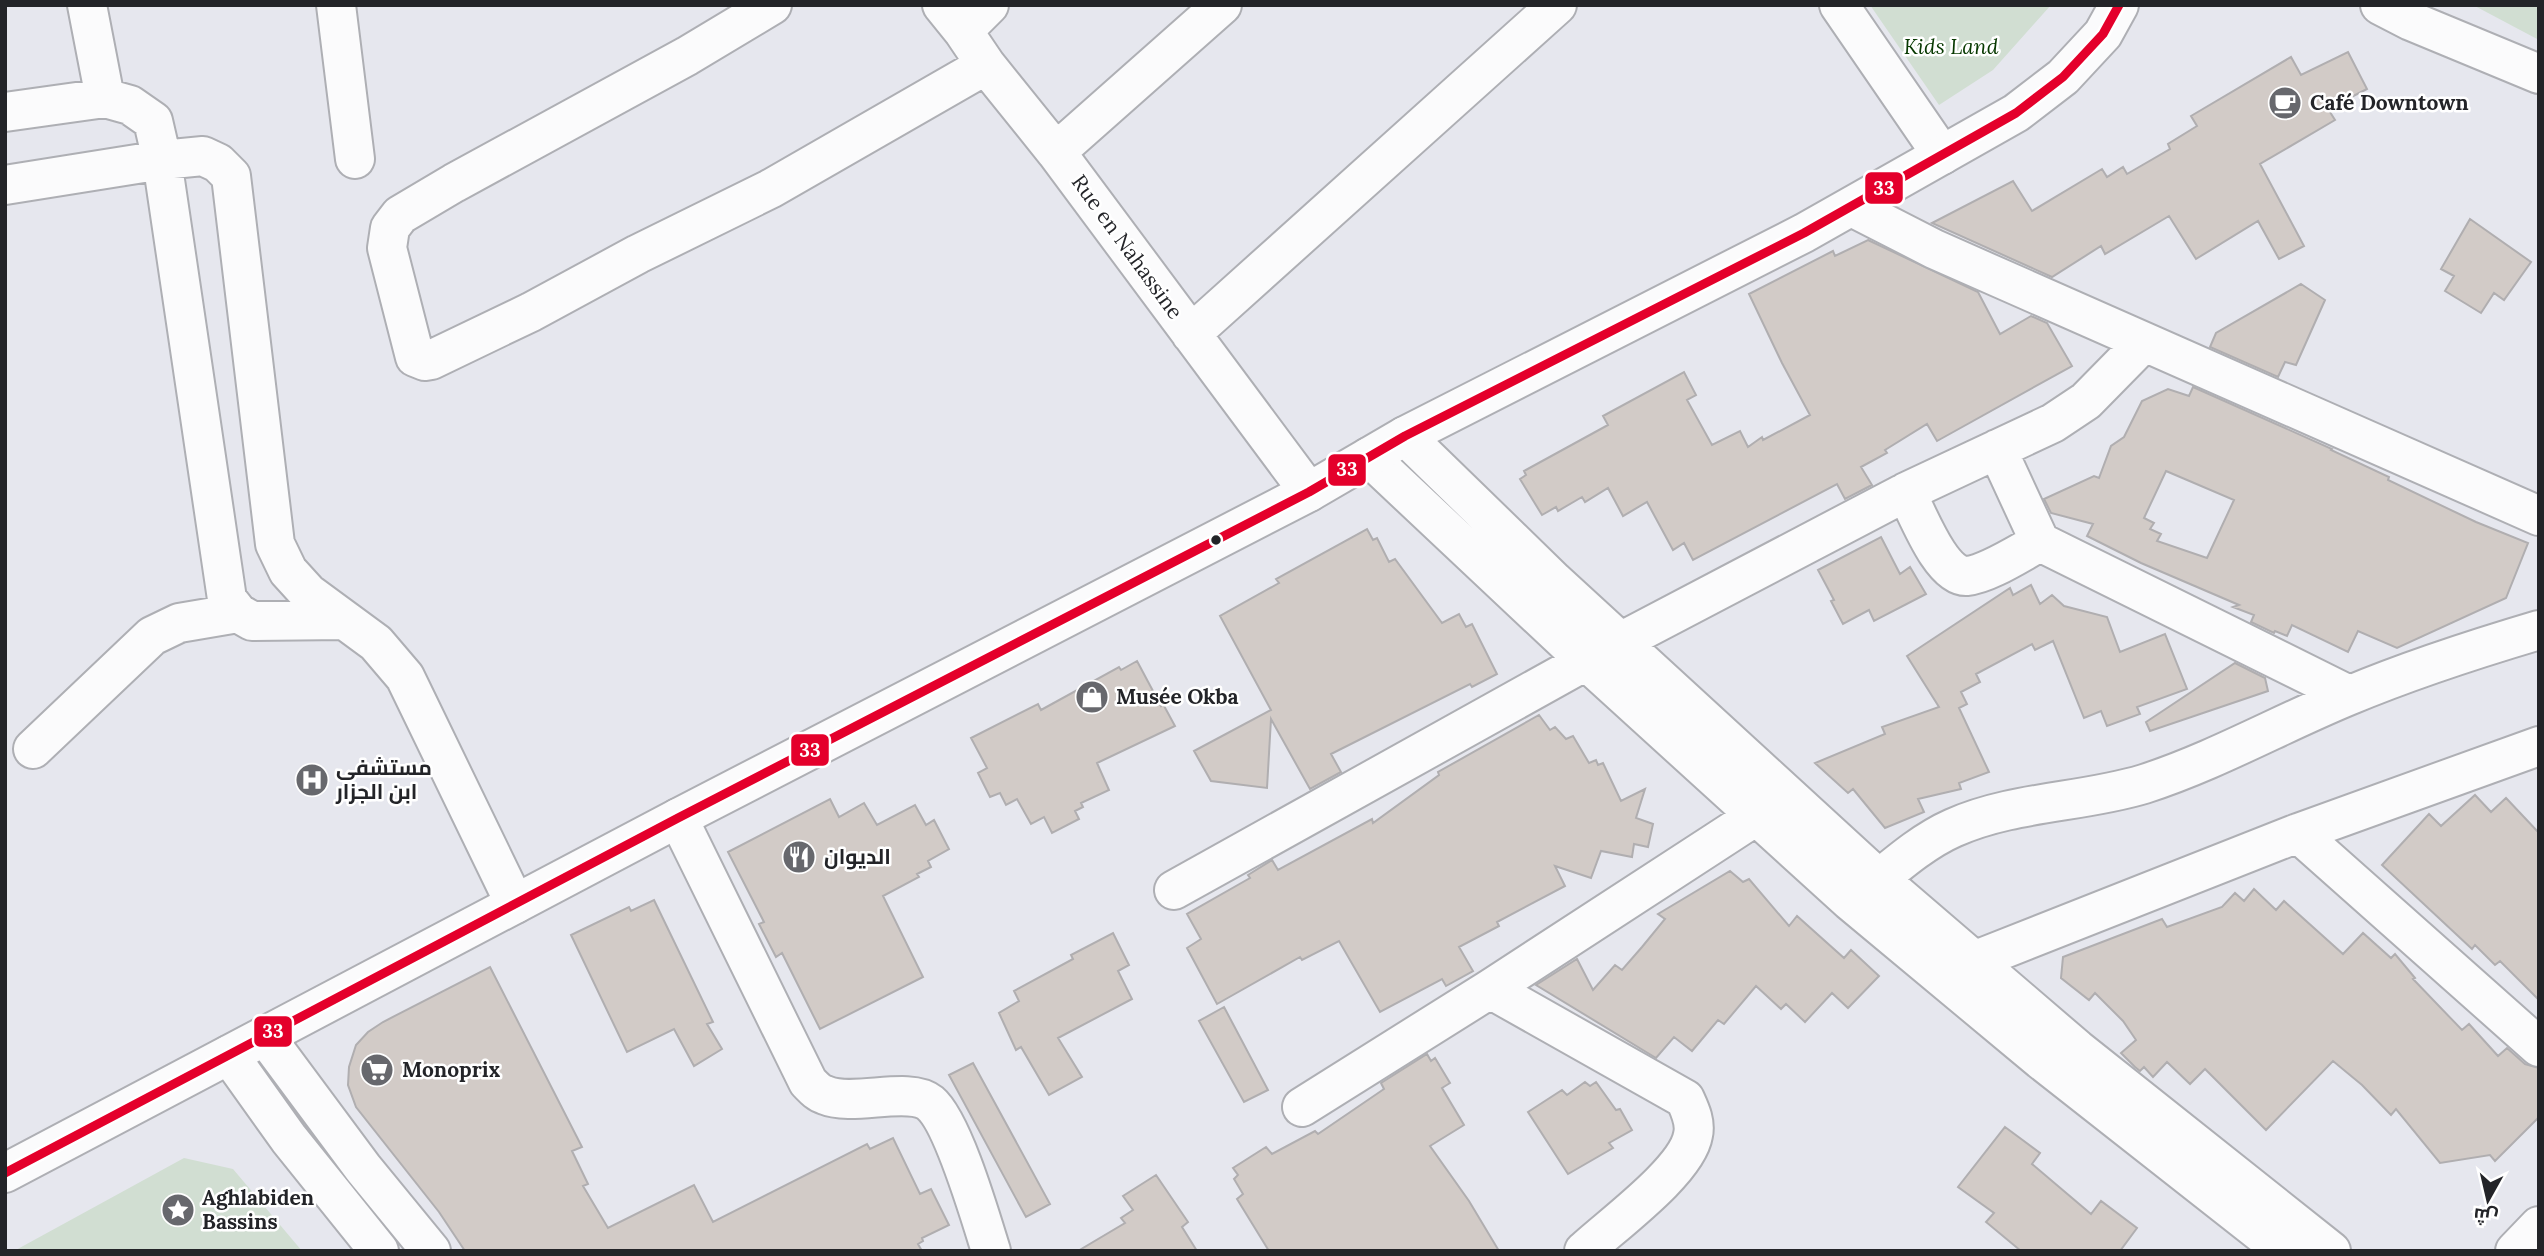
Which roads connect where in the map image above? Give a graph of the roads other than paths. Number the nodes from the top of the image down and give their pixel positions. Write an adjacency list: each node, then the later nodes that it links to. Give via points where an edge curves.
1 (87, 5): 12 (street)
2 (772, 5): 10 (street, via 400,215 390,228 387,248 415,357 431,360 531,312 771,189)
3 (1222, 5): 14 (street)
4 (1557, 5): 20 (street)
5 (1839, 5): 15 (street)
6 (2119, 5): 15 (street, via 2103,34 2063,77 2016,113)
7 (2380, 5): 11 (street)
8 (342, 8): 16 (street)
9 (965, 14): 10 (street, Rue en Nahassine)
10 (985, 65): 14 (street, Rue en Nahassine)
11 (2539, 74)
12 (105, 98): 13 (street); 17 (street, via 130,104 153,121)
13 (5, 112)
14 (1056, 152): 20 (street, Rue en Nahassine)
15 (1942, 155): 19 (street)
16 (355, 159)
17 (162, 160): 18 (street); 29 (street, via 227,599); 30 (street, via 203,156 231,176 275,544 288,571)
18 (5, 185)
19 (1852, 207): 21 (street); 22 (street)
20 (1191, 334): 25 (street, Rue en Nahassine)
21 (2143, 343): 23 (street, via 2086,401 2053,423); 27 (street)
22 (1405, 436): 24 (street); 32 (street)
23 (1997, 449): 26 (street); 28 (street)
24 (1368, 457): 25 (street); 33 (street)
25 (1309, 492): 38 (street)
26 (1906, 492): 28 (street, via 1941,560 1953,573 1965,577 1980,573); 32 (street)
27 (2539, 516)
28 (2040, 542): 34 (street)
29 (238, 613): 30 (street, via 252,621); 36 (street, via 179,624 152,636)
30 (344, 620): 42 (street, via 376,643 405,677)
31 (2539, 630): 34 (street)
32 (1620, 642): 33 (street); 40 (street)
33 (1586, 661): 37 (street); 41 (street)
34 (2349, 695): 40 (street, via 2143,784 1953,827)
35 (2539, 746): 39 (street)
36 (33, 749)
37 (1756, 816): 43 (street, via 1850,901); 44 (street)
38 (678, 818): 42 (street); 53 (street, via 808,1082 821,1094 836,1099 912,1097 929,1102 944,1121)
39 (2298, 833): 43 (street); 46 (street)
40 (1879, 878): 43 (street)
41 (1174, 890)
42 (515, 904): 45 (street)
43 (1962, 972): 55 (street, via 2041,1060); 56 (street, via 2077,1049)
44 (1490, 989): 48 (street); 54 (street, via 1685,1099 1690,1112 1694,1125 1689,1151 1672,1173)
45 (265, 1036): 47 (street); 52 (street)
46 (2539, 1047)
47 (229, 1055): 49 (street); 51 (street, via 281,1129)
48 (1302, 1107)
49 (5, 1173)
50 (2539, 1226): 57 (street)
51 (379, 1251)
52 (431, 1251)
53 (991, 1251)
54 (1584, 1251)
55 (2284, 1251)
56 (2331, 1251)
57 (2515, 1251)

